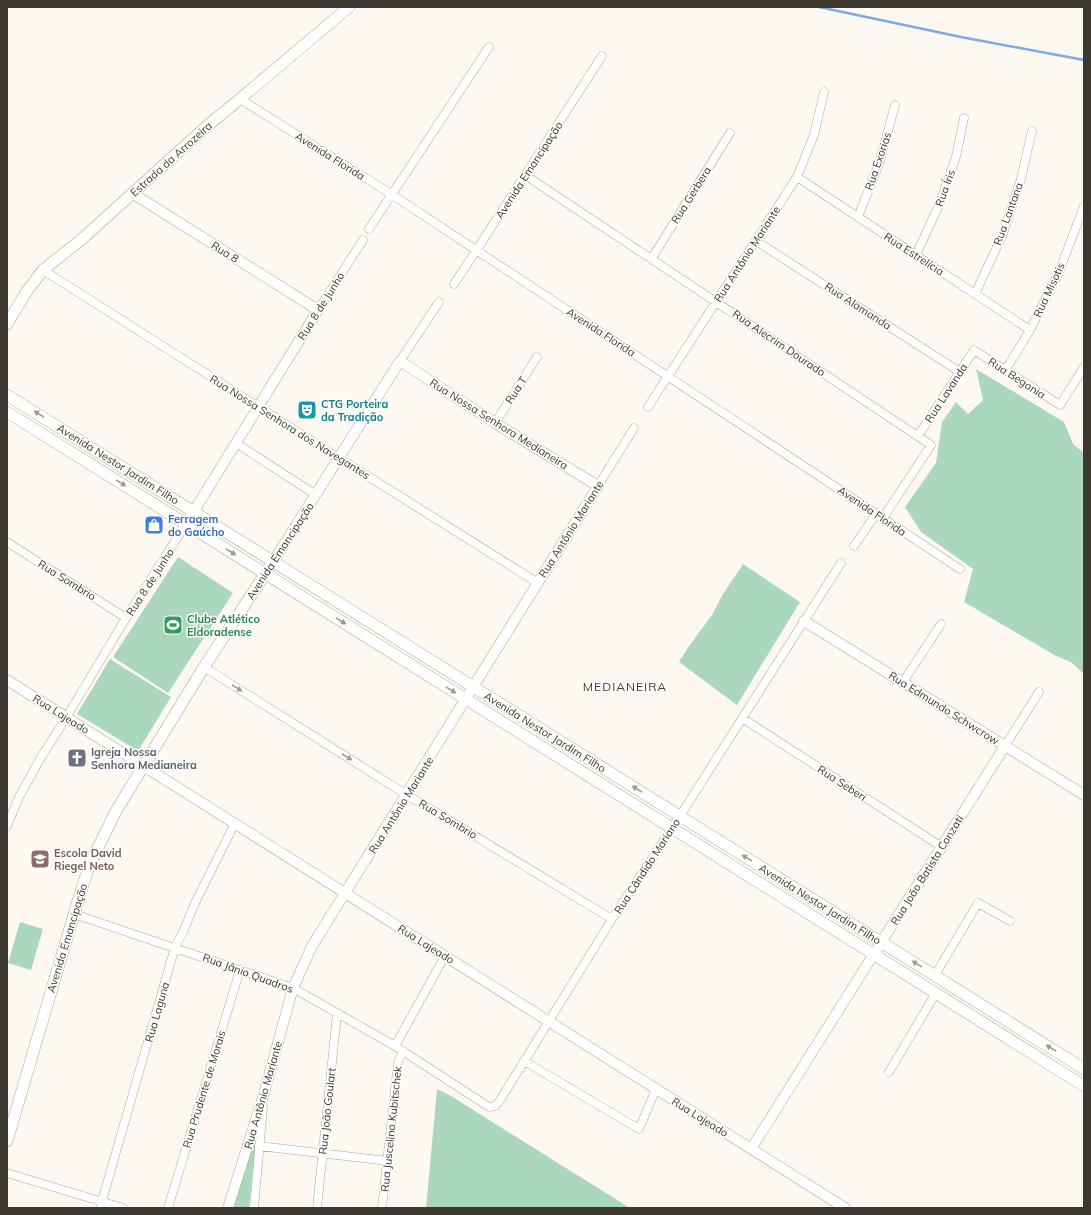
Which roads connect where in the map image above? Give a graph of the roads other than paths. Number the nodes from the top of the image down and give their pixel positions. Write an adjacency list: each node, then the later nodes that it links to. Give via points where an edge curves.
1 (349, 7): 5 (main road, Estrada da Arrozeira)
2 (489, 48): 13 (street)
3 (602, 56): 10 (street, Avenida Emancipação)
4 (824, 92): 11 (street, Rua Antônio Mariante, via 814,135)
5 (240, 99): 12 (main road, Estrada da Arrozeira); 13 (street, Avenida Florida)
6 (896, 104): 15 (street, Rua Exorias, via 880,161)
7 (964, 118): 20 (street, Rua Íris, via 956,157 939,205)
8 (1032, 131): 24 (street, Rua Lantana, via 1021,179 1002,236)
9 (730, 133): 21 (street, Rua Gerbera)
10 (526, 175): 19 (street, Avenida Emancipação); 21 (street, Rua Alecrim Dourado)
11 (797, 177): 15 (street, Rua Estrelícia); 18 (street, Rua Antônio Mariante)
12 (132, 193): 22 (main road, Estrada da Arrozeira); 27 (street, Rua 8)
13 (391, 194): 16 (street); 19 (street, Avenida Florida)
14 (1084, 206): 29 (street, Rua Misotis, via 1059,272)
15 (858, 217): 20 (street, Rua Estrelícia)
16 (369, 229)
17 (363, 240): 27 (street, Rua 8 de Junho)
18 (756, 241): 25 (street, Rua Antônio Mariante); 35 (street, Rua Alamanda)
19 (476, 251): 23 (street, Avenida Emancipação); 36 (street, Avenida Florida)
20 (916, 255): 24 (street, Rua Estrelícia)
21 (652, 258): 25 (street, Rua Alecrim Dourado)
22 (44, 270): 28 (main road, Estrada da Arrozeira, via 27,291); 38 (street, Rua Nossa Senhora dos Navegantes)
23 (454, 284)
24 (975, 294): 29 (street, Rua Estrelícia)
25 (717, 301): 36 (street, Rua Antônio Mariante); 43 (street, Rua Alecrim Dourado)
26 (439, 302): 32 (street, Avenida Emancipação)
27 (318, 310): 38 (street, Rua 8 de Junho)
28 (7, 324)
29 (1030, 330): 34 (street, Rua Misotis)
30 (974, 350): 34 (street, Rua Begonia); 35 (street, Rua Lavanda)
31 (537, 357): 41 (street, Rua T)
32 (400, 361): 41 (street, Rua Nossa Senhora Medianeira); 45 (street, Avenida Emancipação)
33 (1084, 367): 34 (street, Rua Begonia, via 1060,405)
34 (1005, 371)
35 (960, 372): 43 (street, Rua Lavanda)
36 (668, 376): 39 (street, Rua Antônio Mariante); 49 (street, Avenida Florida)
37 (7, 395): 48 (main road, Avenida Nestor Jardim Filho, one-way to 37)
38 (258, 407): 44 (street, Rua 8 de Junho); 45 (street, Rua Nossa Senhora dos Navegantes)
39 (648, 407)
40 (7, 412): 51 (main road, Avenida Nestor Jardim Filho, one-way to 51)
41 (495, 423): 46 (street, Rua Nossa Senhora Medianeira)
42 (634, 428): 46 (street, Rua Antônio Mariante)
43 (918, 436): 50 (street, Rua Alecrim Dourado, via 931,445)
44 (236, 443): 47 (street); 48 (street, Rua 8 de Junho)
45 (339, 458): 47 (street, Avenida Emancipação); 58 (street, Rua Nossa Senhora dos Navegantes)
46 (598, 486): 58 (street, Rua Antônio Mariante)
47 (316, 495): 54 (street, Avenida Emancipação)
48 (194, 512): 51 (street, Rua 8 de Junho); 54 (main road, Avenida Nestor Jardim Filho)
49 (876, 514): 50 (street, Avenida Florida); 53 (street)
50 (883, 518): 56 (street, Avenida Florida)
51 (186, 524): 57 (main road, Avenida Nestor Jardim Filho, one-way to 57); 59 (street, Rua 8 de Junho)
52 (7, 542): 59 (street, Rua Sombrio)
53 (854, 546)
54 (273, 562): 57 (main road, Avenida Emancipação); 62 (main road, Avenida Nestor Jardim Filho)
55 (841, 563): 60 (street, Rua Cândido Mariano)
56 (960, 569)
57 (265, 574): 63 (main road, Avenida Nestor Jardim Filho, one-way to 63); 64 (main road, Avenida Emancipação)
58 (538, 582): 67 (street, Rua Antônio Mariante)
59 (126, 618): 70 (street, Rua 8 de Junho)
60 (804, 621): 66 (street, Rua Edmundo Schwcrow); 71 (street, Rua Cândido Mariano)
61 (941, 624): 66 (street)
62 (382, 630): 63 (main road); 67 (main road, Avenida Nestor Jardim Filho)
63 (375, 642): 69 (main road, Avenida Nestor Jardim Filho, one-way to 69)
64 (204, 667): 73 (main road, Avenida Emancipação); 74 (street, Rua Sombrio, one-way to 74)
65 (7, 680): 70 (street, Rua Lajeado)
66 (903, 682): 72 (street, Rua Edmundo Schwcrow)
67 (474, 687): 69 (street, Rua Antônio Mariante); 76 (main road, Avenida Nestor Jardim Filho, one-way to 67)
68 (1040, 692): 72 (street, Rua João Batista Conzati)
69 (466, 700): 74 (street, Rua Antônio Mariante); 79 (main road, Avenida Nestor Jardim Filho)
70 (66, 718): 73 (street, Rua Lajeado); 78 (street, Rua 8 de Junho, via 19,797)
71 (742, 718): 76 (street, Rua Cândido Mariano); 80 (street, Rua Seberi)
72 (1005, 746): 75 (street, Rua Edmundo Schwcrow); 80 (street, Rua João Batista Conzati)
73 (143, 766): 77 (street, Rua Lajeado); 82 (main road, Avenida Emancipação, via 116,811 89,866)
74 (407, 794): 81 (street, Rua Antônio Mariante); 83 (street, Rua Sombrio)
75 (1084, 795)
76 (680, 816): 79 (street, Rua Cândido Mariano); 85 (main road, Avenida Nestor Jardim Filho, one-way to 76)
77 (235, 824): 81 (street, Rua Lajeado); 86 (street, Rua Laguna)
78 (7, 826)
79 (672, 828): 83 (street, Rua Cândido Mariano); 87 (main road, Avenida Nestor Jardim Filho)
80 (942, 847): 85 (street, Rua João Batista Conzati)
81 (346, 893): 88 (street, Rua Lajeado); 91 (street, Rua Antônio Mariante, via 312,946)
82 (74, 914): 86 (street, Rua Jânio Quadros); 106 (main road, Avenida Emancipação)
83 (612, 919): 96 (street, Rua Cândido Mariano)
84 (1010, 922): 90 (street, via 978,902)
85 (882, 942): 87 (street, Rua João Batista Conzati); 90 (main road, Avenida Nestor Jardim Filho, one-way to 85)
86 (175, 947): 89 (street, Rua Jânio Quadros); 112 (street, Rua Laguna)
87 (874, 955): 92 (main road, Avenida Nestor Jardim Filho); 108 (street, Rua João Batista Conzati)
88 (445, 956): 96 (street, Rua Lajeado); 97 (street)
89 (240, 970): 91 (street, Rua Jânio Quadros); 114 (street, Rua Prudente de Morais)
90 (935, 975): 93 (main road, Avenida Nestor Jardim Filho)
91 (292, 988): 94 (street, Rua Jânio Quadros); 105 (street, Rua Antônio Mariante)
92 (936, 993): 95 (main road, Avenida Nestor Jardim Filho); 102 (street)
93 (984, 1006): 95 (main road); 101 (main road, Avenida Nestor Jardim Filho, one-way to 93)
94 (337, 1014): 97 (street, Rua Jânio Quadros); 109 (street, Rua João Goulart)
95 (976, 1019): 103 (main road, Avenida Nestor Jardim Filho)
96 (549, 1021): 99 (street, Rua Cândido Mariano); 104 (street, Rua Lajeado)
97 (395, 1046): 98 (street, Rua Jânio Quadros)
98 (403, 1051): 100 (street, Rua Jânio Quadros); 110 (street, Rua Juscelino Kubitschek, via 398,1062)
99 (524, 1061): 100 (street, Rua Cândido Mariano, via 499,1102 492,1107); 104 (street, via 639,1129)
100 (432, 1069)
101 (1084, 1069)
102 (889, 1072)
103 (1084, 1086)
104 (656, 1089): 108 (street, Rua Lajeado)
105 (263, 1096): 107 (street); 115 (street, Rua Antônio Mariante)
106 (7, 1140)
107 (259, 1146): 109 (street); 116 (street)
108 (751, 1149): 119 (street, Rua Lajeado)
109 (323, 1153): 110 (street); 117 (street, Rua João Goulart)
110 (388, 1161): 118 (street, Rua Juscelino Kubitschek)
111 (7, 1173): 112 (street)
112 (101, 1205): 113 (street)
113 (123, 1208)
114 (168, 1208)
115 (228, 1208)
116 (254, 1208)
117 (317, 1208)
118 (382, 1208)
119 (845, 1208)

